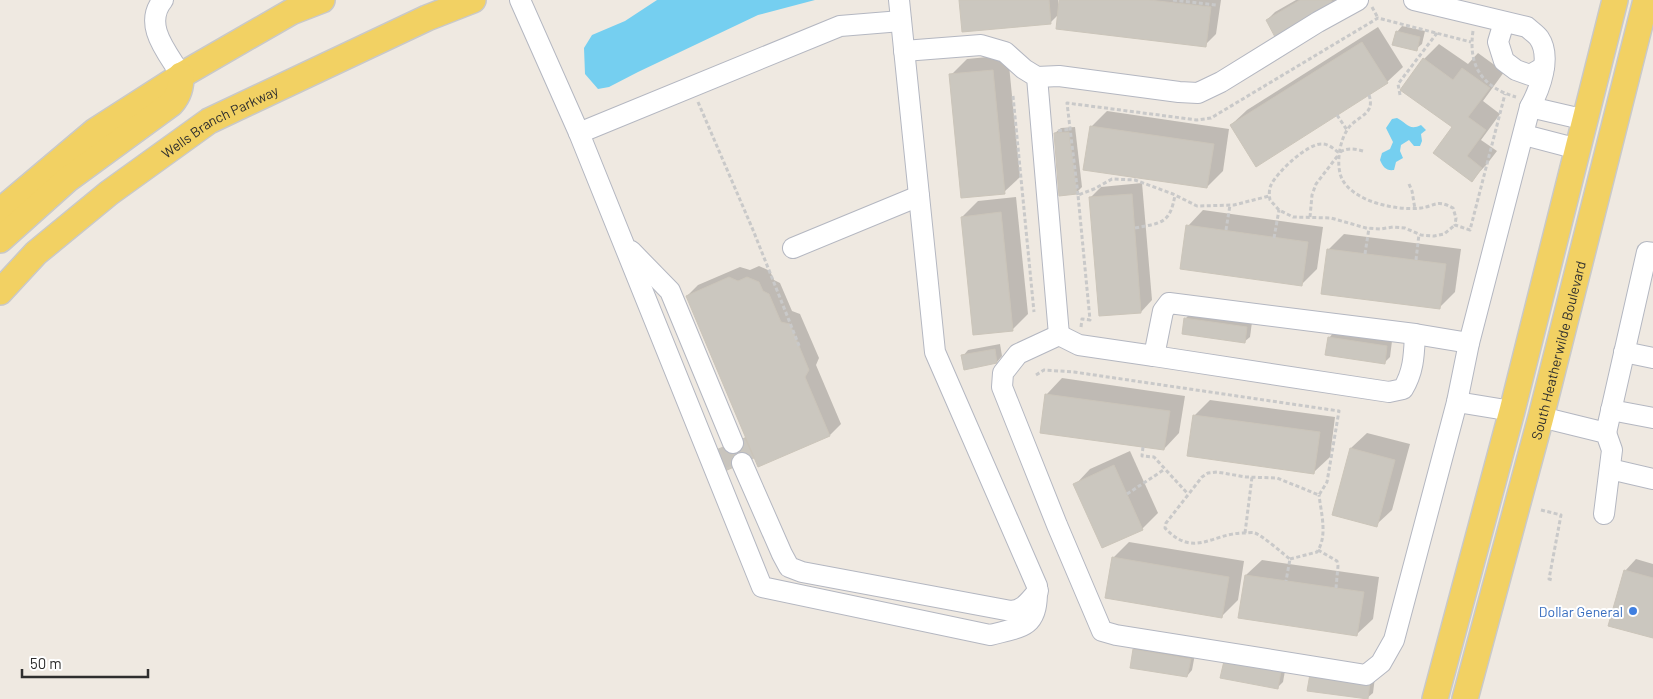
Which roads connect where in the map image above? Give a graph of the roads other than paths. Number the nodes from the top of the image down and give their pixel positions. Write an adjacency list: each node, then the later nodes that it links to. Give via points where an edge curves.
1 (163, 0): 14 (lane, via 154,14 154,23 158,37)
2 (322, 0): 14 (main road, via 291,12)
3 (473, 0): 27 (main road, Wells Branch Parkway, via 427,18 209,121 109,193 36,253)
4 (520, 0): 18 (lane)
5 (899, 0): 10 (lane)
6 (1414, 0): 11 (lane)
7 (1614, 0): 17 (main road)
8 (1646, 0): 37 (main road, South Heatherwilde Boulevard)
9 (1365, 4): 15 (lane, via 1318,22 1198,94 1059,76)
10 (901, 21): 12 (lane); 18 (lane, via 840,26)
11 (1504, 22): 13 (lane, via 1527,27 1539,37); 13 (lane, via 1498,42 1504,61 1530,75)
12 (904, 51): 15 (lane, via 981,45 1005,52); 21 (lane)
13 (1544, 67): 16 (lane, via 1540,88)
14 (181, 75): 22 (main road, via 95,131); 23 (main road, via 181,86 171,104 67,180)
15 (1037, 77): 29 (lane)
16 (1524, 102): 17 (lane); 19 (lane)
17 (1586, 120): 20 (main road)
18 (579, 133): 24 (lane)
19 (1524, 135): 20 (lane); 30 (lane)
20 (1578, 149): 36 (main road)
21 (919, 196): 25 (lane); 45 (lane, via 935,352)
22 (0, 211)
23 (0, 240)
24 (624, 244): 40 (lane, via 650,270); 45 (lane, via 762,587 990,635 1024,626 1033,617)
25 (793, 248)
26 (1653, 253): 31 (lane, via 1648,252)
27 (0, 292)
28 (1415, 334): 30 (lane); 32 (lane, via 1170,303 1162,311); 32 (lane, via 1413,368 1408,380 1403,389 1389,392)
29 (1059, 335): 32 (lane, via 1079,346); 34 (lane, via 1018,354 1003,373 1002,387 1102,631 1126,637 1366,675 1381,663 1394,640)
30 (1469, 343): 34 (lane)
31 (1624, 352): 33 (lane); 35 (lane)
32 (1154, 356)
33 (1653, 358)
34 (1457, 402): 36 (lane)
35 (1611, 410): 38 (lane); 39 (lane)
36 (1512, 411): 37 (main road); 46 (main road)
37 (1541, 416): 39 (lane); 47 (main road, South Heatherwilde Boulevard)
38 (1653, 418)
39 (1606, 434): 42 (lane, via 1612,450)
40 (729, 445)
41 (737, 466): 45 (lane, via 789,566 802,572 1011,611 1025,606)
42 (1610, 469): 43 (lane); 44 (lane)
43 (1653, 478)
44 (1604, 514)
45 (1038, 591)
46 (1435, 699)
47 (1464, 699)

